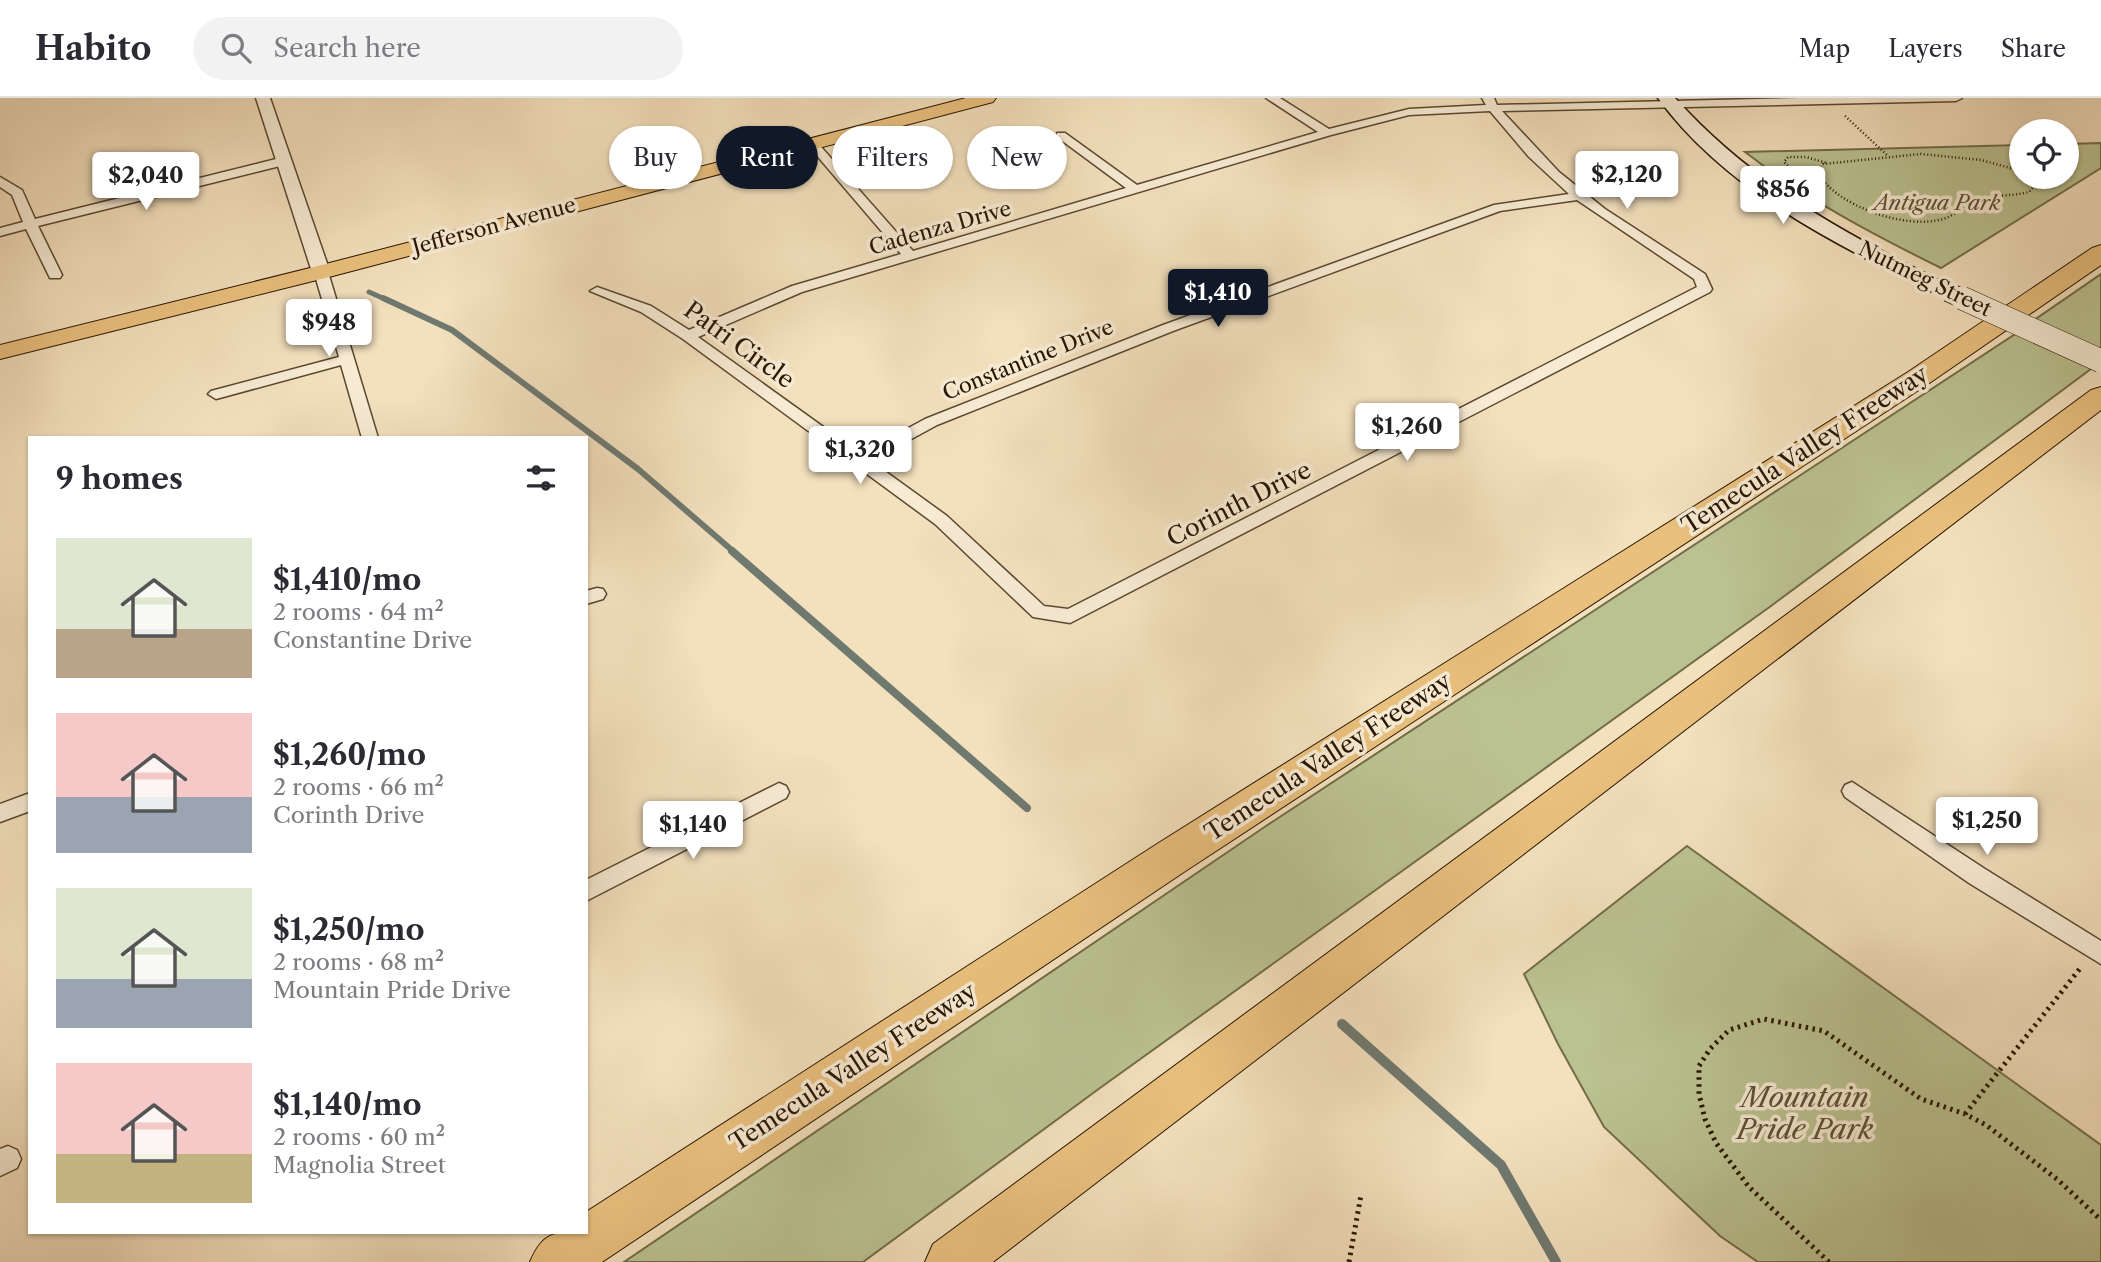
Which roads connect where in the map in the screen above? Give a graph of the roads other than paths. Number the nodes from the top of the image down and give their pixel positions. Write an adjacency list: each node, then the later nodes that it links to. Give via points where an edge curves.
1 (263, 98): 12 (street)
2 (987, 98): 10 (main road, Jefferson Avenue)
3 (1272, 98): 8 (street)
4 (1956, 98): 5 (street, Cadenza Drive)
5 (1808, 100): 6 (street, Cadenza Drive)
6 (1669, 102): 7 (street, Cadenza Drive); 27 (main road, Nutmeg Street, bridge, via 1716,153 1779,201 1865,252)
7 (1490, 103): 8 (street, Cadenza Drive, via 1409,112); 16 (street, via 1531,154)
8 (1327, 133): 15 (street, Cadenza Drive)
9 (1067, 139): 15 (street)
10 (818, 140)
11 (818, 150): 20 (street)
12 (284, 161): 17 (street); 21 (street)
13 (716, 167): 21 (main road, Jefferson Avenue)
14 (0, 181): 17 (street, via 18,193)
15 (1136, 190): 20 (street, Cadenza Drive)
16 (1578, 196): 31 (street, Constantine Drive, via 1498,208 1168,328 931,422); 32 (street, Corinth Drive, via 1700,277 1705,289)
17 (30, 224): 18 (street); 22 (street)
18 (0, 232)
19 (2101, 253): 39 (highway, Temecula Valley Freeway, via 1918,378 1172,857)
20 (911, 257): 24 (street, Cadenza Drive, via 797,289)
21 (321, 272): 25 (main road, Jefferson Avenue); 26 (street)
22 (55, 275)
23 (597, 291): 24 (street, Patri Circle, via 646,309)
24 (688, 336): 31 (street, Patri Circle)
25 (0, 352)
26 (348, 359): 28 (street); 30 (street)
27 (2101, 361)
28 (216, 394)
29 (2101, 397): 40 (highway)
30 (369, 436)
31 (858, 462): 32 (street, Patri Circle, via 941,520 1039,612 1070,616)
32 (1118, 593)
33 (1852, 791): 38 (street)
34 (779, 792): 37 (street)
35 (28, 803): 36 (street)
36 (0, 813)
37 (588, 890)
38 (2095, 952)
39 (556, 1262)
40 (951, 1262)

